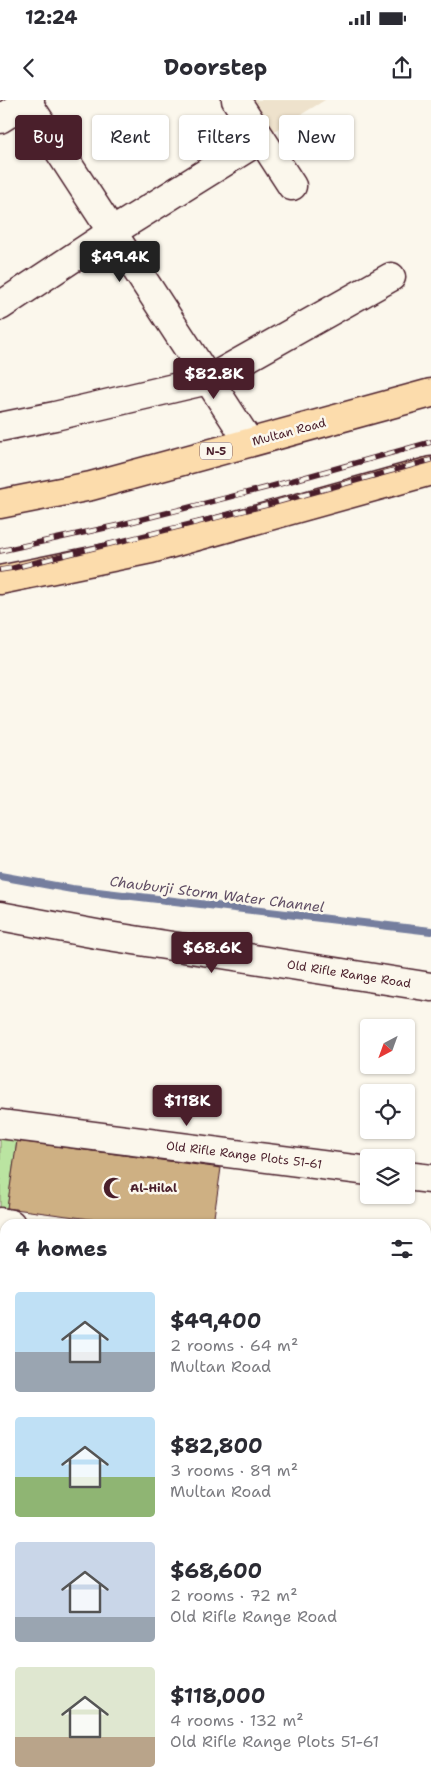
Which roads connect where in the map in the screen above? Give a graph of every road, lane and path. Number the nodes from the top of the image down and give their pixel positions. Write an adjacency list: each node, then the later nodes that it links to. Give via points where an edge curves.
1 (236, 100): 3 (street)
2 (28, 101): 4 (street); 8 (street)
3 (246, 115)
4 (0, 119)
5 (269, 151): 7 (street)
6 (227, 160): 8 (street)
7 (292, 186)
8 (112, 232): 10 (street); 11 (street)
9 (392, 277): 11 (street)
10 (0, 306)
11 (208, 380): 13 (street); 14 (street)
12 (431, 393): 14 (main road, Multan Road / N-5)
13 (0, 427)
14 (249, 442): 16 (main road, Multan Road / N-5, via 91,486)
15 (431, 471): 17 (main road, via 151,549)
16 (0, 504)
17 (0, 580)
18 (0, 916): 19 (street, Old Rifle Range Road)
19 (431, 987)
20 (0, 1124): 21 (street, Old Rifle Range Plots 51-61)
21 (360, 1170)
22 (415, 1177): 23 (street)
23 (431, 1179)

